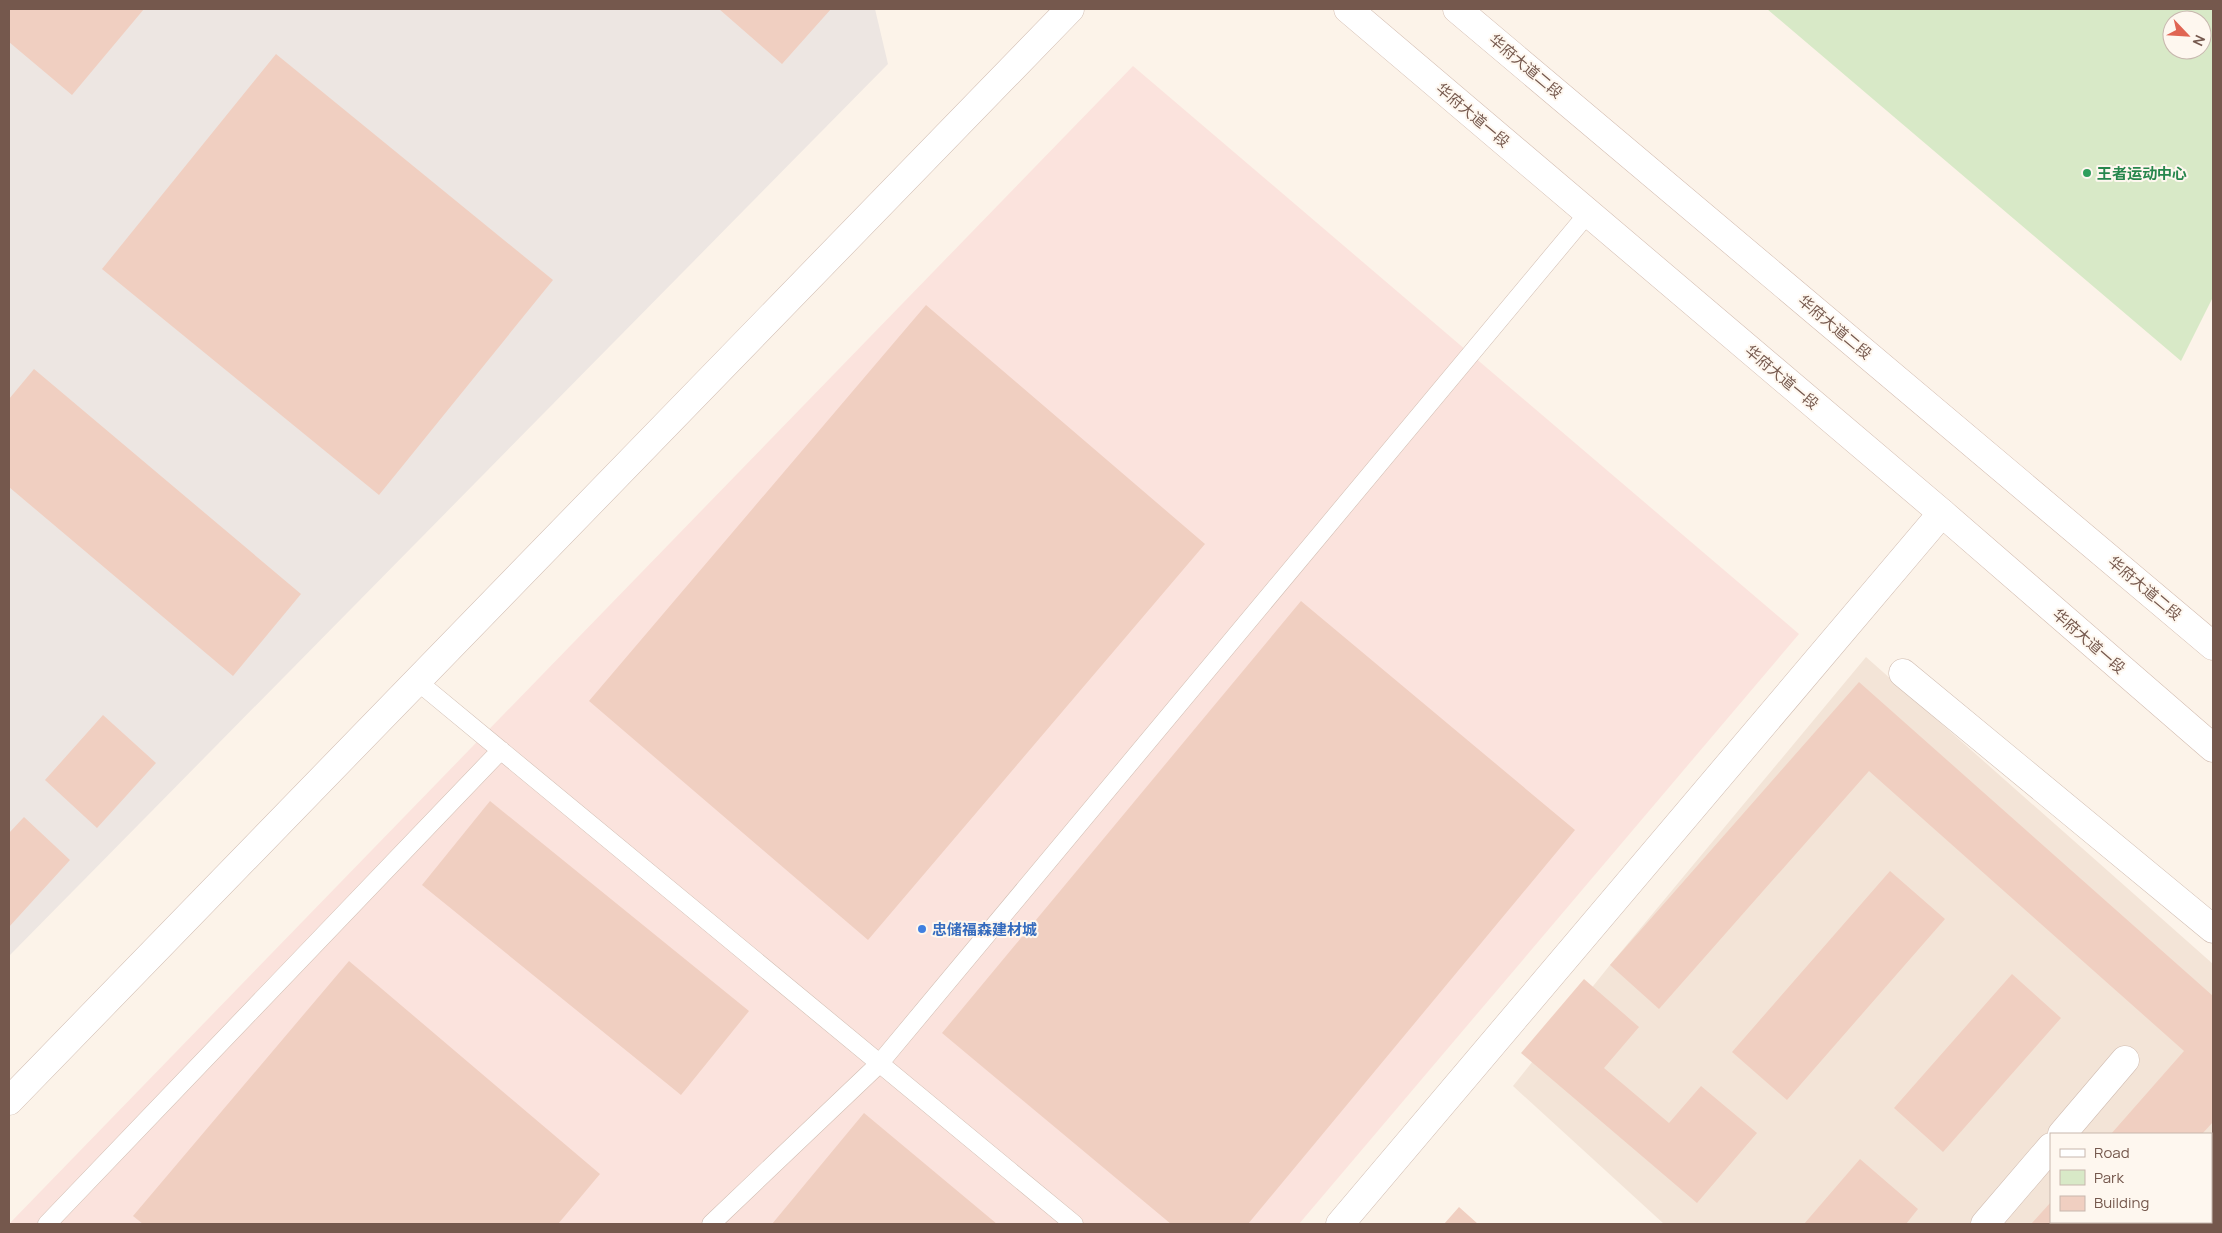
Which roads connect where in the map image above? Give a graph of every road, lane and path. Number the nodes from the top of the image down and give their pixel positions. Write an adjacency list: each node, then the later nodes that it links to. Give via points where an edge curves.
1 (1070, 9): 8 (street)
2 (1348, 9): 4 (street, 华府大道一段)
3 (1457, 9): 6 (street, 华府大道二段)
4 (1589, 212): 5 (street, 华府大道一段); 13 (lane)
5 (1942, 513): 9 (street, 华府大道一段); 20 (street)
6 (2213, 646)
7 (1903, 673): 11 (street)
8 (417, 680): 10 (lane); 14 (street)
9 (2213, 748)
10 (501, 750): 13 (lane); 17 (lane)
11 (2213, 929)
12 (2125, 1060): 15 (street)
13 (879, 1064): 18 (lane); 19 (lane)
14 (9, 1102)
15 (2063, 1133)
16 (2050, 1148): 21 (street)
17 (47, 1224)
18 (711, 1224)
19 (1074, 1224)
20 (1340, 1224)
21 (1985, 1224)

